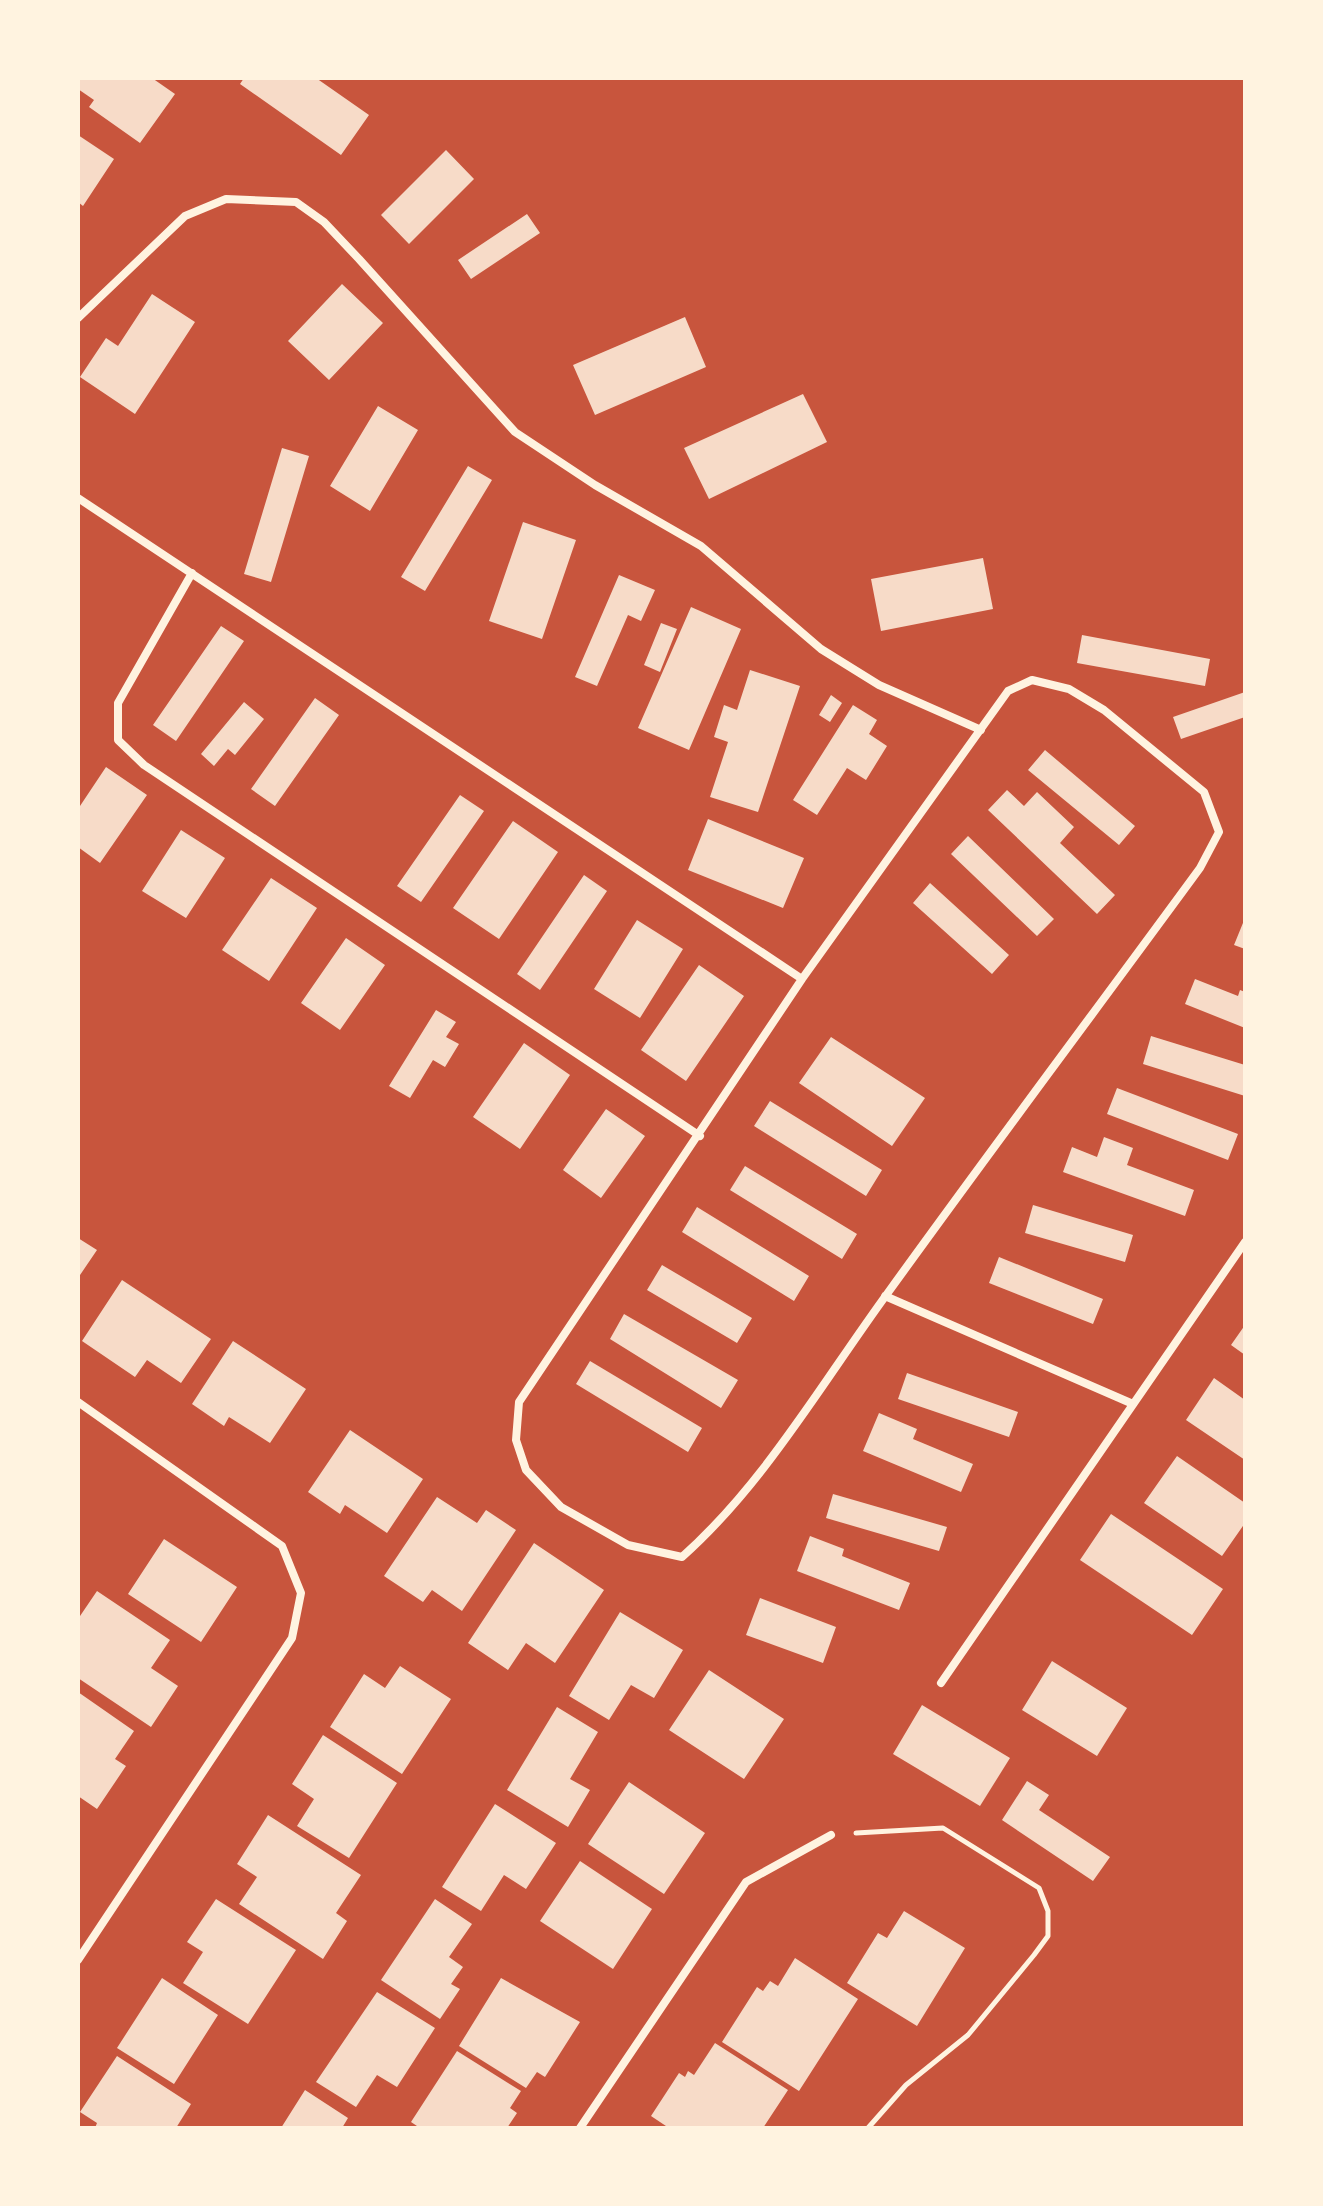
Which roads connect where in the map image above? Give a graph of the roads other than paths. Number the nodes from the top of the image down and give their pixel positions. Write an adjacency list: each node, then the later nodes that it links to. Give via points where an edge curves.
1 (78, 318): 4 (street, via 185,216 226,199 296,202 324,222 515,432 701,546 821,649 879,685)
2 (78, 498): 3 (street)
3 (192, 573): 5 (street); 6 (street, via 118,703 118,740 144,765)
4 (981, 730): 5 (street); 8 (street, via 1008,691 1020,685 1032,680 1069,689 1104,710 1204,792 1219,832 1200,868)
5 (802, 979): 6 (street)
6 (700, 1136): 8 (street, via 519,1402 516,1440 526,1470 561,1507 628,1545 682,1557 715,1528)
7 (1245, 1242): 10 (street)
8 (885, 1296): 10 (street)
9 (78, 1402): 13 (street, via 282,1546 301,1593 292,1638)
10 (1133, 1404): 11 (street)
11 (941, 1683)
12 (831, 1835): 14 (street, via 746,1882)
13 (78, 1960)
14 (580, 2128)

